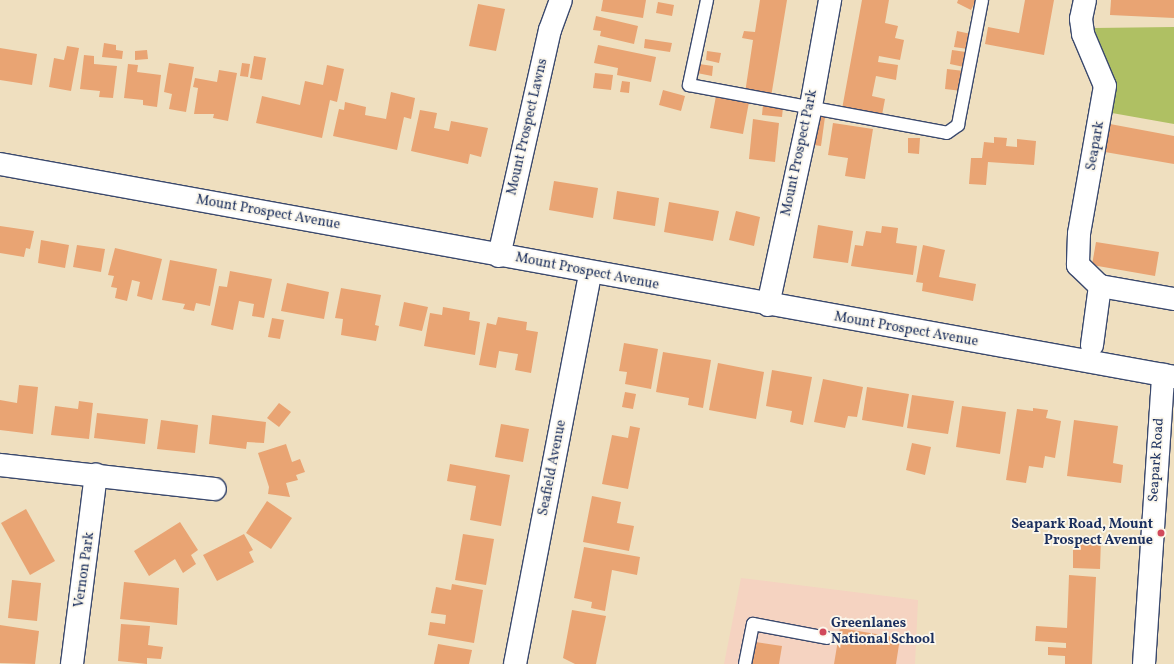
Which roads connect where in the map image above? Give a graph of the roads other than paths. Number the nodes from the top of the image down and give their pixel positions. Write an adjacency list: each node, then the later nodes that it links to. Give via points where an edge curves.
1 (707, 0): 6 (lane, via 688,85)
2 (830, 0): 6 (street, Mount Prospect Park)
3 (982, 0): 6 (lane, via 958,125 947,133)
4 (1085, 0): 10 (street, Seapark, via 1081,19 1083,34 1105,86 1079,234 1078,265)
5 (556, 1): 8 (street, Mount Prospect Lawns)
6 (811, 106): 12 (street, Mount Prospect Park)
7 (0, 164): 8 (street, Mount Prospect Avenue)
8 (499, 256): 9 (street, Mount Prospect Avenue)
9 (590, 273): 12 (street, Mount Prospect Avenue); 20 (street, Seafield Avenue)
10 (1100, 286): 11 (street); 13 (street)
11 (1174, 299)
12 (768, 305): 14 (street, Mount Prospect Avenue)
13 (1092, 345)
14 (1169, 376): 22 (street, Seapark Road)
15 (0, 464): 16 (street)
16 (96, 475): 17 (street); 19 (street, Vernon Park)
17 (215, 489)
18 (827, 638): 21 (lane, via 753,624)
19 (72, 664)
20 (515, 664)
21 (745, 664)
22 (1144, 664)

